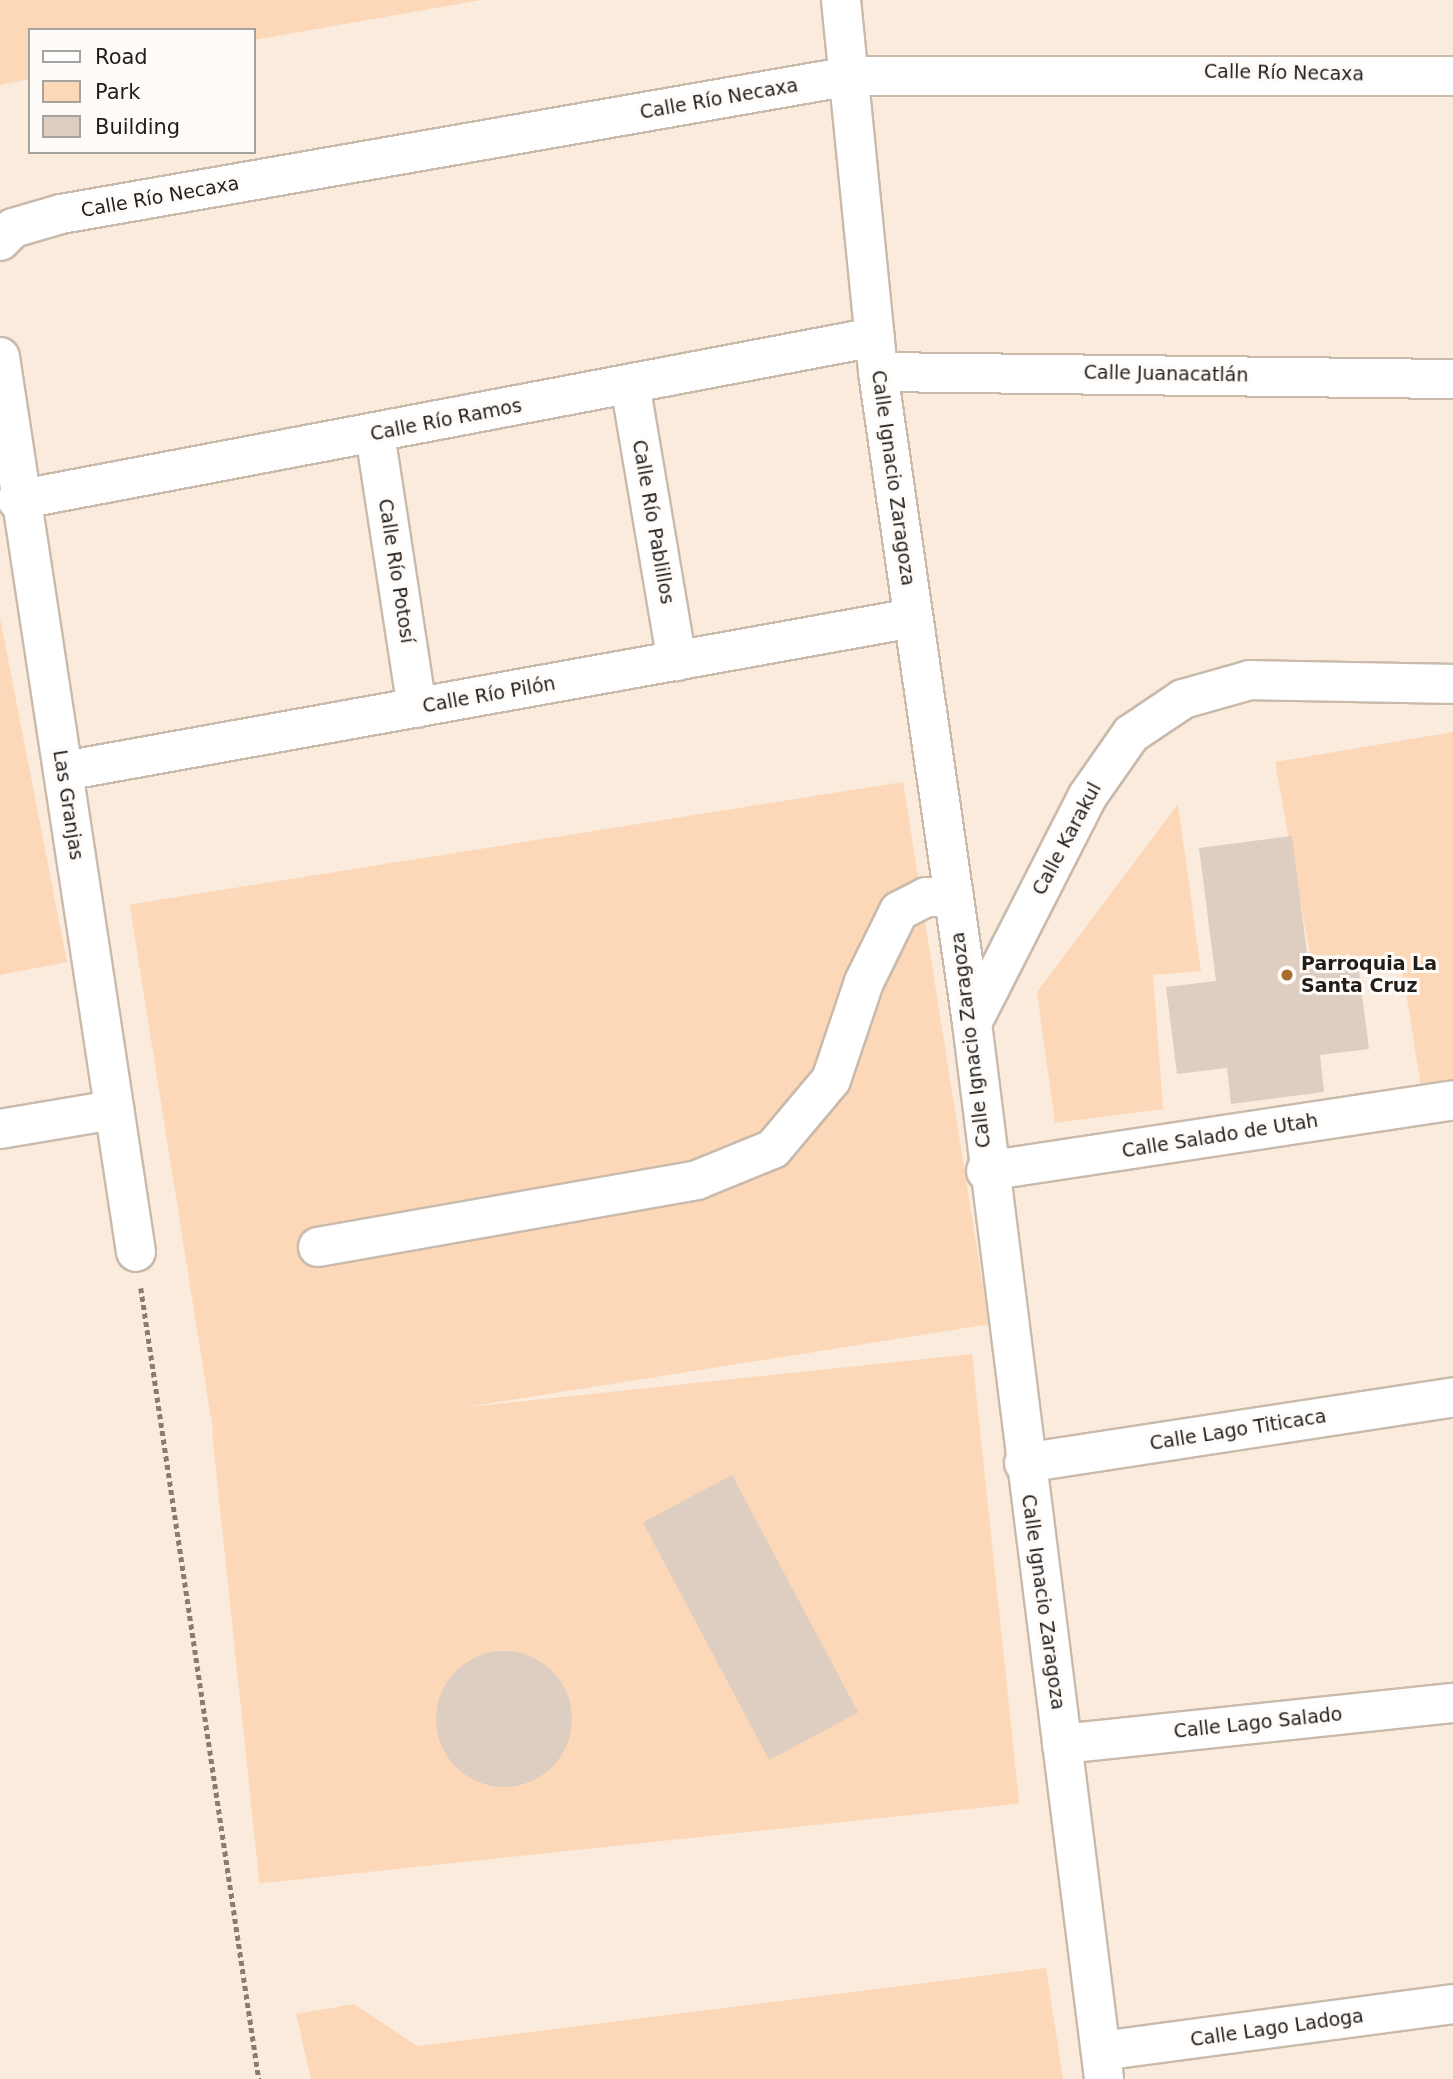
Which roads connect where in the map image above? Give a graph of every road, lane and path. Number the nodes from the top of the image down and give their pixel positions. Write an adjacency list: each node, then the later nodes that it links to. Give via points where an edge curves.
1 (841, 0): 2 (street, Calle Ignacio Zaragoza)
2 (850, 76): 3 (street, Calle Río Necaxa); 4 (street, Calle Río Necaxa, via 61,214 13,228); 5 (street, Calle Ignacio Zaragoza)
3 (1453, 76)
4 (0, 241)
5 (876, 355): 7 (street, Calle Juanacatlán); 8 (street, Calle Río Ramos); 11 (street, Calle Ignacio Zaragoza)
6 (0, 357): 10 (street, Las Granjas)
7 (1453, 379)
8 (630, 384): 9 (street, Calle Río Ramos); 12 (street, Calle Río Pablillos)
9 (375, 434): 10 (street, Calle Río Ramos); 14 (street, Calle Río Potosí)
10 (17, 500): 15 (street, Las Granjas)
11 (914, 618): 12 (street, Calle Río Pilón); 16 (street, Calle Ignacio Zaragoza)
12 (677, 661): 14 (street, Calle Río Pilón)
13 (1453, 684): 17 (street, Calle Karakul, via 1250,680 1183,699 1131,734 1087,797)
14 (417, 708): 15 (street, Calle Río Pilón)
15 (64, 771): 19 (street, Las Granjas)
16 (954, 897): 17 (street, Calle Ignacio Zaragoza); 22 (street, via 918,899 898,911 864,982 831,1080 773,1149 697,1180)
17 (972, 1023): 21 (street, Calle Ignacio Zaragoza)
18 (1453, 1100): 21 (street, Calle Salado de Utah)
19 (114, 1110): 20 (street); 23 (street, Las Granjas)
20 (0, 1129)
21 (986, 1171): 25 (street, Calle Ignacio Zaragoza)
22 (318, 1247)
23 (136, 1252): 30 (path)
24 (1453, 1397): 25 (street, Calle Lago Titicaca)
25 (1024, 1463): 27 (street, Calle Ignacio Zaragoza)
26 (1453, 1703): 27 (street, Calle Lago Salado)
27 (1062, 1744): 29 (street, Calle Ignacio Zaragoza)
28 (1453, 2004): 29 (street, Calle Lago Ladoga)
29 (1102, 2065)
30 (258, 2079)

